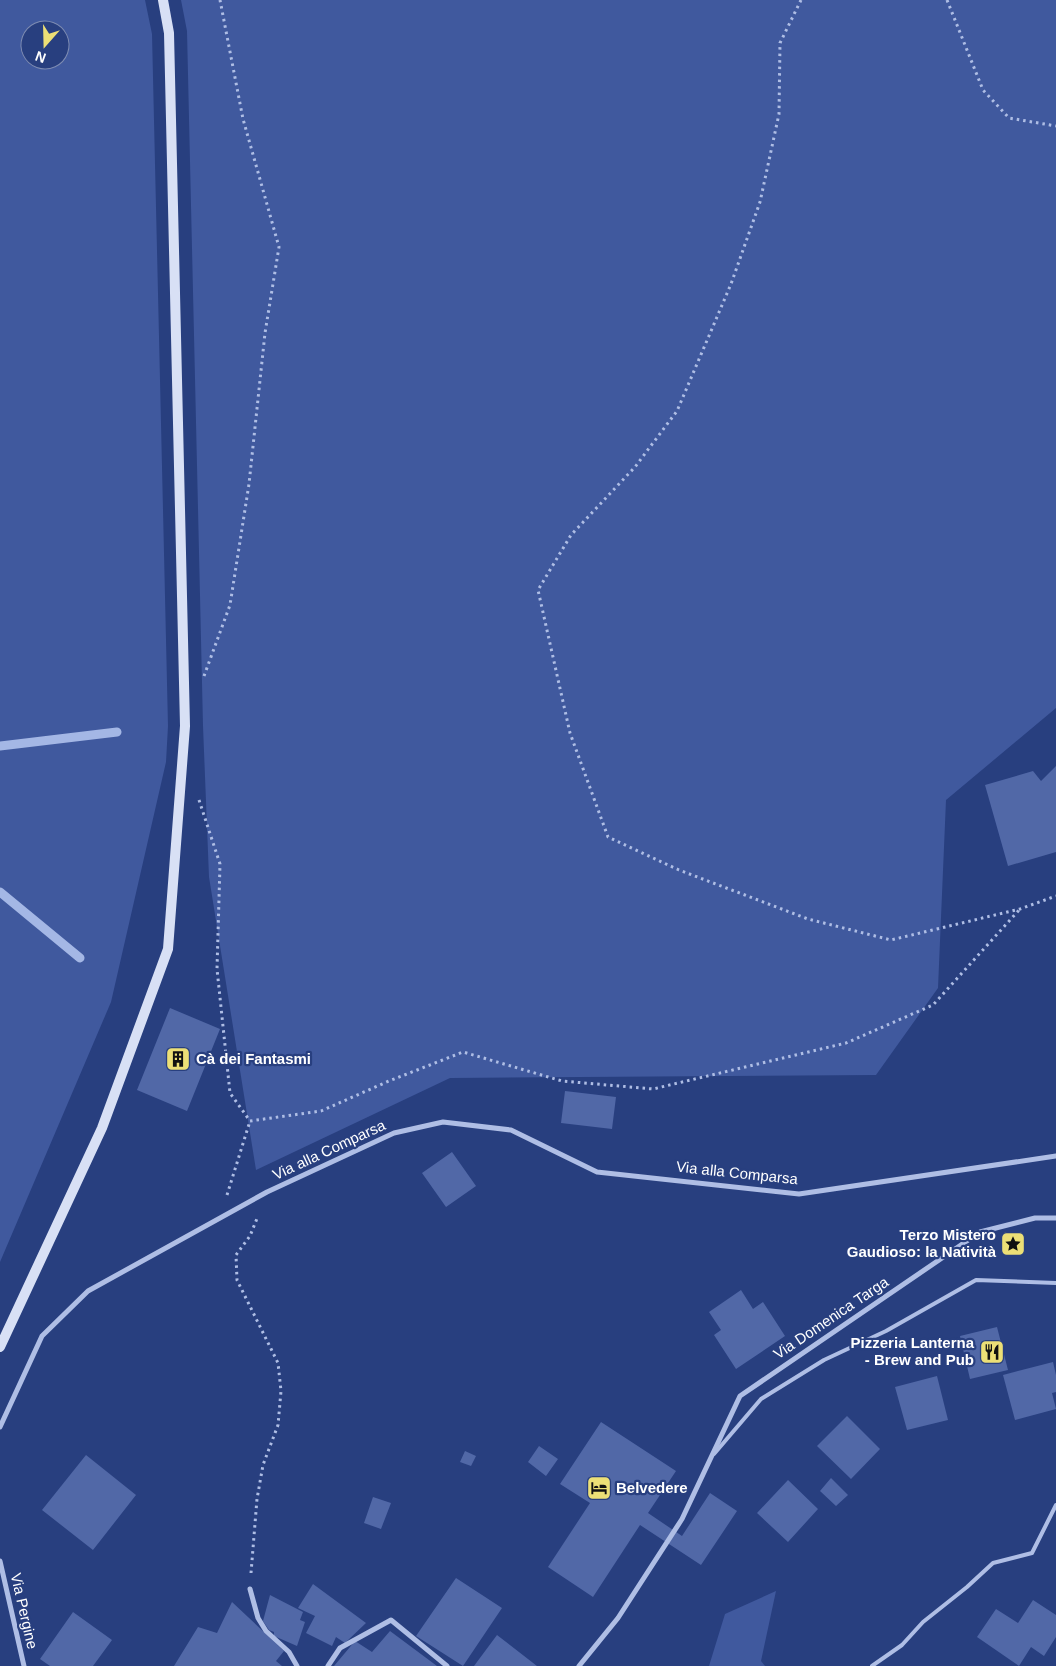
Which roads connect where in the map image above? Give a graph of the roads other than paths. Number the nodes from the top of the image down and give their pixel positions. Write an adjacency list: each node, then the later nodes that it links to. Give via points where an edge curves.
1 (163, 0): 5 (main road, via 169,33 185,726 168,949 102,1128)
2 (1056, 1156): 6 (street, Via alla Comparsa, via 799,1194 597,1172 511,1130 443,1122 394,1133 267,1192 88,1291 42,1336)
3 (1056, 1218): 7 (street, Via Domenica Targa, via 1035,1218 980,1232 740,1396)
4 (1056, 1284): 7 (lane, Via Domenica Targa, via 976,1280 886,1332 824,1360 761,1399)
5 (0, 1347)
6 (0, 1427)
7 (710, 1459): 15 (street, Via Domenica Targa, via 682,1519 618,1618)
8 (1056, 1506): 16 (lane, via 1032,1553 993,1563 923,1622 902,1645)
9 (0, 1561): 11 (street, Via Pergine)
10 (250, 1589): 12 (street, via 258,1618 266,1631 289,1652)
11 (24, 1666)
12 (297, 1666)
13 (328, 1666): 14 (street, via 340,1648 392,1620)
14 (447, 1666)
15 (578, 1666)
16 (872, 1666)

